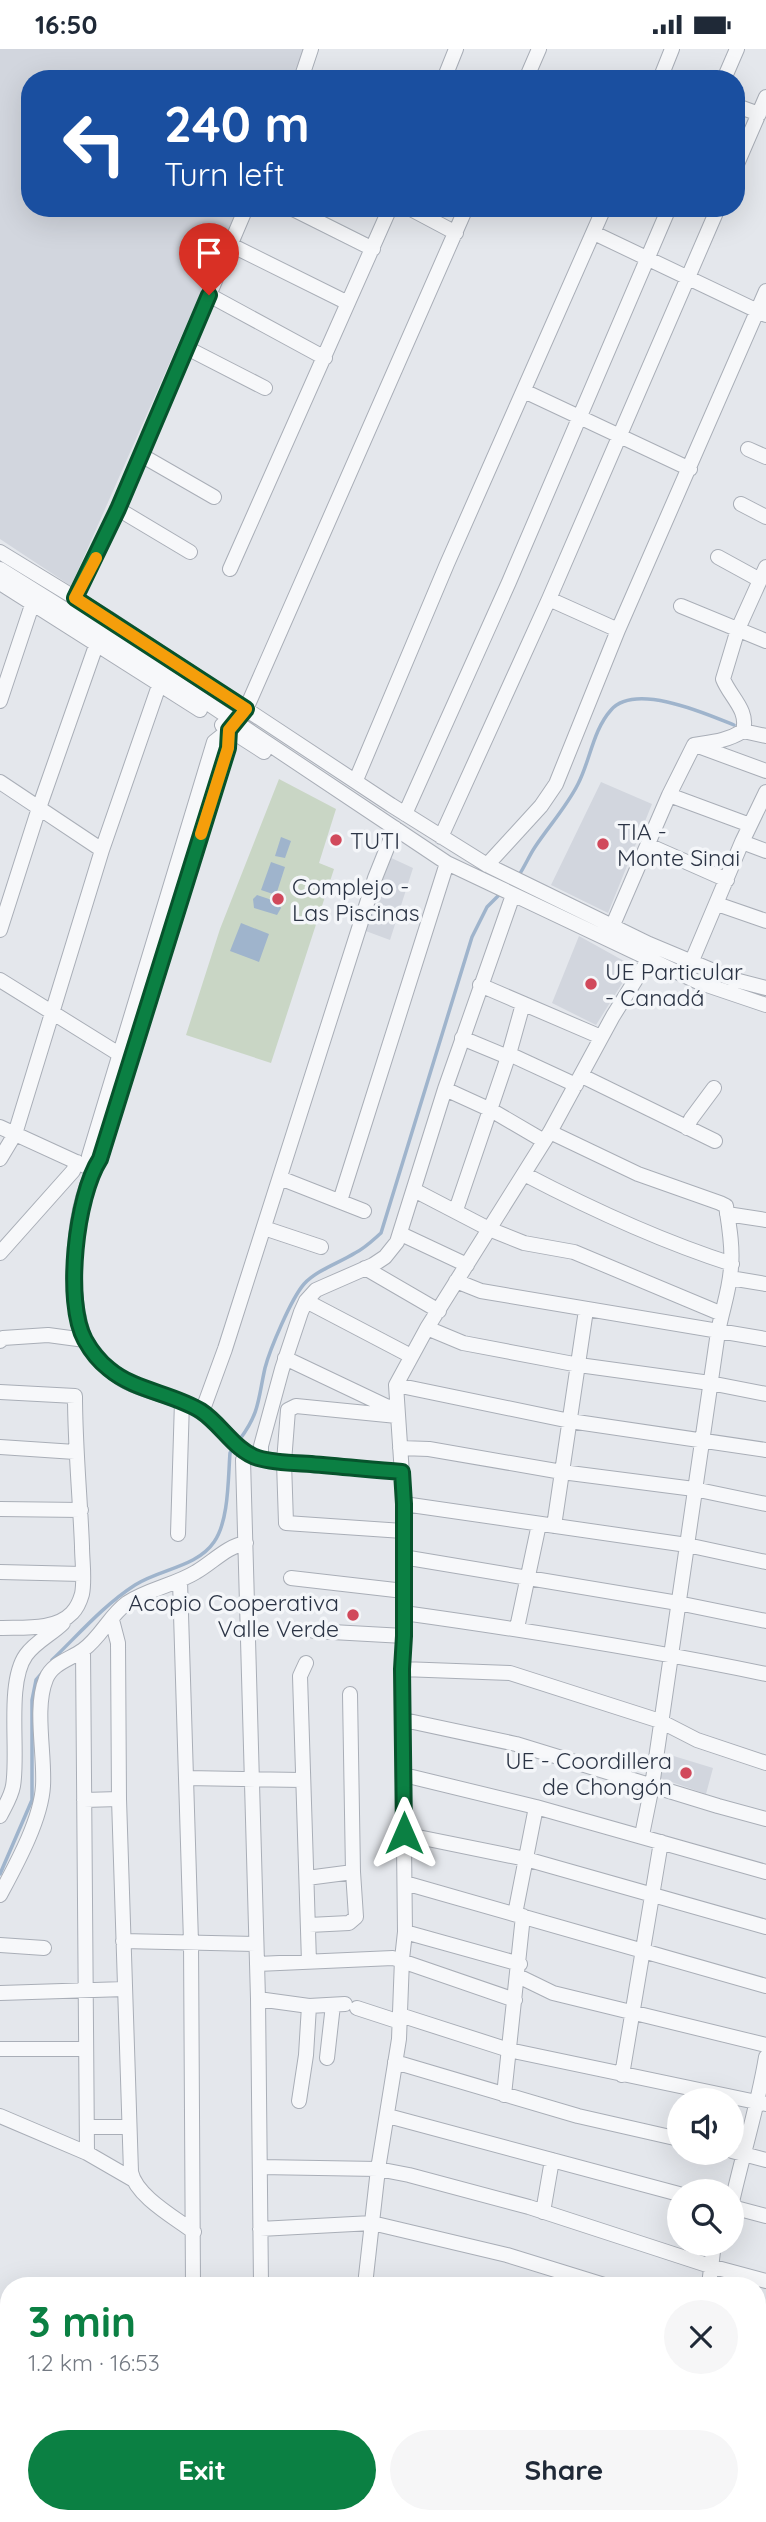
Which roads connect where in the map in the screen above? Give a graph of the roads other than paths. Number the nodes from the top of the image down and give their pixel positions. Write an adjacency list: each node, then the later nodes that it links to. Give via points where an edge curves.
1 (312, 49): 6 (street)
2 (456, 49): 7 (street)
3 (539, 49): 8 (street)
4 (673, 49): 9 (street)
5 (737, 49): 10 (street)
6 (304, 70)
7 (448, 70)
8 (533, 70)
9 (668, 70)
10 (728, 70)
11 (766, 97): 13 (street)
12 (745, 109): 13 (street)
13 (759, 114): 14 (street)
14 (745, 146)
15 (242, 217): 25 (street)
16 (309, 217): 26 (street)
17 (386, 217): 26 (street)
18 (426, 217): 23 (street)
19 (462, 217): 23 (street)
20 (600, 217): 24 (street)
21 (665, 217): 27 (street)
22 (714, 217): 28 (street)
23 (456, 233): 64 (street)
24 (594, 233): 27 (street); 36 (street)
25 (231, 244): 30 (street); 31 (street)
26 (373, 249): 31 (street)
27 (648, 258): 28 (street); 37 (street)
28 (687, 278): 32 (street); 38 (street)
29 (766, 291): 32 (street)
30 (209, 295): 33 (street); 34 (street)
31 (348, 303): 34 (street)
32 (762, 313): 42 (street)
33 (187, 348): 35 (street); 40 (street)
34 (325, 358): 51 (street)
35 (265, 388)
36 (524, 391): 37 (street); 70 (street)
37 (579, 417): 38 (street); 75 (street)
38 (619, 437): 42 (street); 56 (street)
39 (748, 449): 41 (street)
40 (141, 455): 43 (street); 45 (street)
41 (766, 457)
42 (690, 469): 59 (street)
43 (215, 497)
44 (741, 504): 46 (street)
45 (118, 509): 48 (street); 55 (street)
46 (766, 517)
47 (0, 552): 55 (street)
48 (190, 552)
49 (718, 557): 52 (street)
50 (0, 569): 54 (street)
51 (230, 569)
52 (763, 573): 58 (street)
53 (0, 583): 54 (street)
54 (34, 597): 60 (street); 63 (street)
55 (75, 598): 64 (street)
56 (549, 599): 59 (street); 78 (street)
57 (681, 606): 58 (street)
58 (738, 629): 61 (street); 66 (street, via 723,679 742,709)
59 (618, 630): 84 (street, via 556,784)
60 (99, 638): 62 (street); 74 (street)
61 (766, 641)
62 (161, 679): 65 (street); 81 (street)
63 (0, 701)
64 (246, 709): 65 (street); 70 (street)
65 (232, 726): 77 (street); 101 (street, via 214,742); 114 (street)
66 (743, 730): 67 (street); 68 (street, via 713,743)
67 (766, 736)
68 (694, 745): 69 (street); 73 (street)
69 (766, 771)
70 (356, 781): 75 (street)
71 (0, 782): 74 (street)
72 (766, 792): 76 (street)
73 (669, 795): 76 (street); 80 (street)
74 (39, 808): 81 (street); 90 (street)
75 (405, 814): 78 (street)
76 (750, 825): 79 (street)
77 (393, 832): 83 (street); 116 (street)
78 (441, 837): 84 (street)
79 (742, 842): 82 (street); 85 (street)
80 (648, 845): 85 (street); 89 (street)
81 (102, 850): 98 (street)
82 (766, 851)
83 (447, 863): 86 (street); 118 (street)
84 (491, 867): 89 (street)
85 (727, 880): 87 (street)
86 (510, 894): 91 (street); 94 (street)
87 (717, 904): 88 (street); 92 (street)
88 (766, 921)
89 (612, 927): 92 (street)
90 (0, 930)
91 (648, 960): 97 (street); 100 (street)
92 (691, 963): 95 (street)
93 (0, 980): 98 (street)
94 (480, 985): 96 (street); 99 (street)
95 (766, 988)
96 (523, 1004): 100 (street); 102 (street)
97 (766, 1005)
98 (53, 1013): 101 (street); 109 (street)
99 (462, 1038): 102 (street); 104 (street)
100 (601, 1038): 103 (street)
101 (119, 1055): 114 (street, via 89,1156)
102 (509, 1056): 103 (street); 106 (street)
103 (579, 1080): 108 (street); 110 (street)
104 (445, 1089): 106 (street); 117 (street)
105 (714, 1089): 108 (street)
106 (491, 1110): 110 (street); 119 (street)
107 (0, 1127): 109 (street)
108 (687, 1128): 111 (street)
109 (15, 1134): 112 (street); 113 (street)
110 (547, 1136): 115 (street); 121 (street, via 720,1203)
111 (715, 1141)
112 (0, 1159)
113 (77, 1162): 114 (street); 127 (street)
114 (93, 1170): 140 (street, via 75,1241 76,1296)
115 (524, 1174): 124 (street); 130 (street)
116 (280, 1178): 118 (street); 123 (street)
117 (414, 1191): 119 (street); 125 (street)
118 (340, 1201): 120 (street)
119 (456, 1210): 124 (street)
120 (364, 1211)
121 (727, 1214): 122 (street); 130 (street)
122 (766, 1220)
123 (264, 1228): 126 (street); 150 (street)
124 (489, 1229): 128 (street); 136 (street, via 524,1243 574,1252)
125 (401, 1234): 128 (street); 129 (street, via 385,1257)
126 (321, 1247)
127 (0, 1253)
128 (467, 1265): 131 (street)
129 (365, 1268): 133 (street, via 316,1290); 135 (street)
130 (731, 1271): 132 (street); 136 (street)
131 (456, 1281): 134 (street, via 481,1291); 135 (street)
132 (766, 1284)
133 (306, 1301): 142 (street); 143 (street)
134 (586, 1310): 138 (street); 144 (street)
135 (439, 1311): 137 (street)
136 (722, 1314): 138 (street)
137 (427, 1328): 142 (street); 144 (street, via 463,1343)
138 (718, 1332): 139 (street); 145 (street)
139 (766, 1339)
140 (85, 1340): 141 (street, via 48,1335); 149 (street, via 99,1359 126,1381)
141 (0, 1341)
142 (411, 1356): 146 (street)
143 (285, 1358): 151 (street); 158 (street, via 261,1446)
144 (579, 1365): 145 (street); 152 (street)
145 (710, 1383): 148 (street); 153 (street)
146 (396, 1385): 151 (street); 152 (street)
147 (0, 1392): 157 (street, via 75,1396)
148 (766, 1394)
149 (182, 1401): 150 (street); 169 (street)
150 (202, 1412): 158 (street)
151 (396, 1412): 155 (street); 159 (street, via 292,1407 286,1418)
152 (570, 1421): 153 (street); 161 (street)
153 (701, 1439): 156 (street); 162 (street)
154 (0, 1447): 157 (street)
155 (400, 1448): 160 (street); 161 (street, via 429,1448)
156 (766, 1450)
157 (75, 1452): 166 (street)
158 (254, 1456): 159 (street); 170 (street, via 243,1460)
159 (284, 1462): 160 (street); 168 (street, via 286,1523)
160 (402, 1472): 163 (street)
161 (562, 1472): 162 (street); 167 (street)
162 (694, 1489): 164 (street); 171 (street)
163 (404, 1504): 167 (street); 168 (street)
164 (766, 1504)
165 (0, 1509): 166 (street)
166 (81, 1510): 175 (street)
167 (547, 1525): 171 (street); 177 (street)
168 (403, 1531): 172 (street)
169 (178, 1534)
170 (246, 1543): 178 (street); 200 (street)
171 (687, 1545): 173 (street); 180 (street)
172 (403, 1557): 177 (street); 179 (street)
173 (766, 1562)
174 (0, 1572): 175 (street)
175 (82, 1573): 182 (street, via 82,1595)
176 (291, 1578): 179 (street)
177 (529, 1578): 180 (street); 186 (street)
178 (180, 1581): 183 (street, via 127,1603); 199 (street)
179 (404, 1591): 181 (street)
180 (678, 1603): 184 (street); 190 (street)
181 (404, 1613): 186 (street); 188 (street)
182 (71, 1614): 185 (street, via 51,1624); 206 (street, via 21,1664 14,1782)
183 (112, 1620): 189 (street); 203 (street, via 118,1643)
184 (766, 1621)
185 (0, 1628)
186 (517, 1628): 190 (street)
187 (314, 1631): 188 (street)
188 (404, 1636): 192 (street)
189 (83, 1650): 204 (street); 216 (street, via 47,1677 42,1709 42,1796)
190 (670, 1654): 193 (street); 196 (street)
191 (306, 1663): 201 (street, via 300,1676)
192 (402, 1669): 195 (street); 196 (street, via 510,1674)
193 (766, 1674)
194 (350, 1694): 212 (street)
195 (404, 1720): 198 (street); 202 (street, via 516,1744)
196 (660, 1721): 197 (street, via 697,1740); 202 (street)
197 (766, 1763)
198 (404, 1775): 205 (street); 215 (street)
199 (187, 1778): 200 (street); 223 (street)
200 (250, 1778): 201 (street); 224 (street)
201 (302, 1780): 214 (street)
202 (652, 1786): 207 (street); 208 (street)
203 (119, 1799): 204 (street); 222 (street)
204 (84, 1800): 233 (street)
205 (536, 1807): 208 (street); 211 (street)
206 (1, 1811)
207 (766, 1819)
208 (642, 1835): 210 (street)
209 (418, 1837): 211 (street)
210 (661, 1842): 213 (street); 217 (street)
211 (526, 1859): 217 (street); 218 (street)
212 (353, 1872): 214 (street); 219 (street, via 356,1920)
213 (766, 1872)
214 (307, 1878): 219 (street)
215 (405, 1883): 218 (street); 221 (street)
216 (0, 1895)
217 (652, 1895): 220 (street); 227 (street)
218 (519, 1915): 227 (street); 231 (street)
219 (309, 1925): 229 (street)
220 (766, 1927)
221 (405, 1932): 228 (street); 231 (street)
222 (123, 1941): 223 (street); 234 (street)
223 (191, 1942): 224 (street); 272 (street)
224 (255, 1944): 230 (street)
225 (0, 1945): 226 (street)
226 (44, 1948)
227 (642, 1951): 232 (street); 240 (street)
228 (402, 1959): 229 (street); 237 (street); 241 (street)
229 (309, 1962): 230 (street)
230 (257, 1964): 236 (street)
231 (519, 1970): 237 (street); 240 (street, via 552,1993)
232 (766, 1986)
233 (84, 1989): 234 (street); 235 (street); 244 (street)
234 (125, 1989): 256 (street)
235 (0, 1993)
236 (258, 1999): 239 (street); 263 (street)
237 (515, 2000): 245 (street)
238 (345, 2005): 239 (street); 241 (street); 247 (street)
239 (309, 2006): 251 (street)
240 (633, 2013): 242 (street); 249 (street)
241 (400, 2019): 245 (street); 248 (street)
242 (766, 2045)
243 (0, 2049): 244 (street)
244 (85, 2049): 255 (street)
245 (509, 2050): 249 (street); 250 (street)
246 (766, 2056): 252 (street)
247 (327, 2058)
248 (395, 2061): 250 (street); 254 (street)
249 (622, 2075): 252 (street)
250 (504, 2095): 257 (street)
251 (299, 2101)
252 (762, 2103): 258 (street)
253 (0, 2116): 259 (street)
254 (388, 2116): 261 (street); 264 (street)
255 (87, 2127): 256 (street); 259 (street)
256 (129, 2127): 265 (street)
257 (667, 2136)
258 (744, 2139)
259 (87, 2153): 265 (street)
260 (744, 2155): 262 (street)
261 (552, 2160): 266 (street); 268 (street)
262 (766, 2160)
263 (260, 2167): 264 (street); 271 (street)
264 (378, 2169): 268 (street); 270 (street)
265 (132, 2179): 272 (street)
266 (667, 2191)
267 (744, 2208): 269 (street)
268 (543, 2212): 274 (street)
269 (766, 2216)
270 (372, 2223): 271 (street); 277 (street); 278 (street)
271 (260, 2229): 276 (street)
272 (194, 2232): 275 (street)
273 (712, 2256): 274 (street)
274 (710, 2266): 279 (street); 280 (street)
275 (192, 2277)
276 (261, 2277)
277 (367, 2277)
278 (578, 2277)
279 (709, 2277)
280 (751, 2277)

